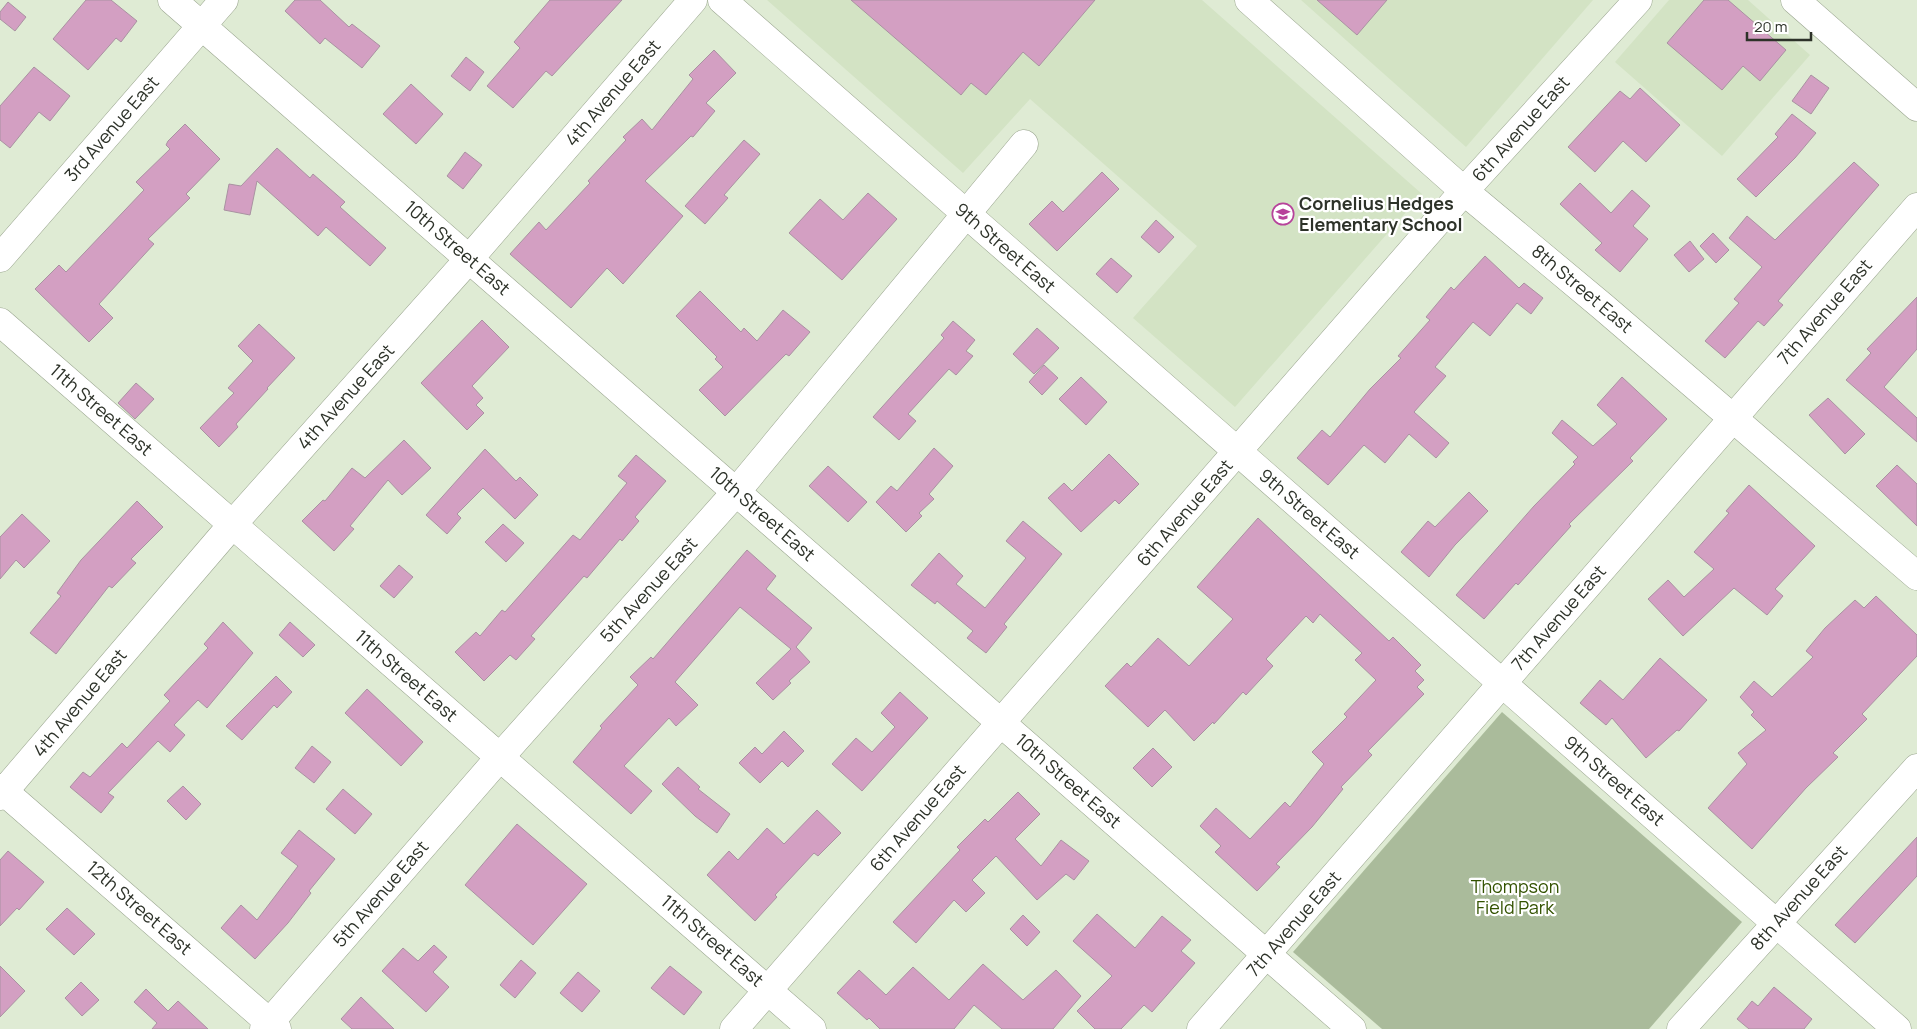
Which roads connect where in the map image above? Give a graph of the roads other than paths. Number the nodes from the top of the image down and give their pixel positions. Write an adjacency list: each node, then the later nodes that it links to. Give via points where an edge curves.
1 (172, 0): 8 (street, 10th Street East)
2 (224, 0): 8 (street, 3rd Avenue East)
3 (693, 0): 15 (street, 4th Avenue East)
4 (722, 0): 13 (street, 9th Street East)
5 (1249, 0): 11 (street, 8th Street East)
6 (1638, 0): 11 (street, 6th Avenue East)
7 (1795, 0): 9 (street)
8 (202, 26): 14 (street, 3rd Avenue East); 15 (street, 10th Street East)
9 (1917, 107)
10 (1024, 144): 13 (street, 5th Avenue East)
11 (1464, 191): 17 (street, 8th Street East); 18 (street, 6th Avenue East)
12 (1917, 207): 17 (street, 7th Avenue East)
13 (965, 213): 18 (street, 9th Street East); 19 (street, 5th Avenue East)
14 (0, 258)
15 (469, 259): 19 (street, 10th Street East); 20 (street, 4th Avenue East)
16 (0, 322): 20 (street, 11th Street East)
17 (1734, 418): 21 (street, 8th Street East); 22 (street, 7th Avenue East)
18 (1238, 452): 22 (street, 9th Street East); 23 (street, 6th Avenue East)
19 (736, 492): 23 (street, 10th Street East); 24 (street, 5th Avenue East)
20 (232, 524): 24 (street, 11th Street East); 26 (street, 4th Avenue East)
21 (1917, 576)
22 (1502, 683): 27 (street, 9th Street East); 28 (street, 7th Avenue East)
23 (1001, 723): 28 (street, 10th Street East); 29 (street, 6th Avenue East)
24 (500, 757): 29 (street, 11th Street East); 30 (street, 5th Avenue East)
25 (1917, 768): 27 (street, 8th Avenue East)
26 (2, 792): 30 (street, 12th Street East)
27 (1776, 923): 35 (street, 8th Avenue East); 36 (street, 9th Street East)
28 (1267, 954): 33 (street, 7th Avenue East); 34 (street, 10th Street East)
29 (768, 990): 31 (street, 6th Avenue East); 32 (street, 11th Street East)
30 (271, 1027)
31 (734, 1029)
32 (812, 1029)
33 (1202, 1029)
34 (1352, 1029)
35 (1681, 1029)
36 (1897, 1029)

